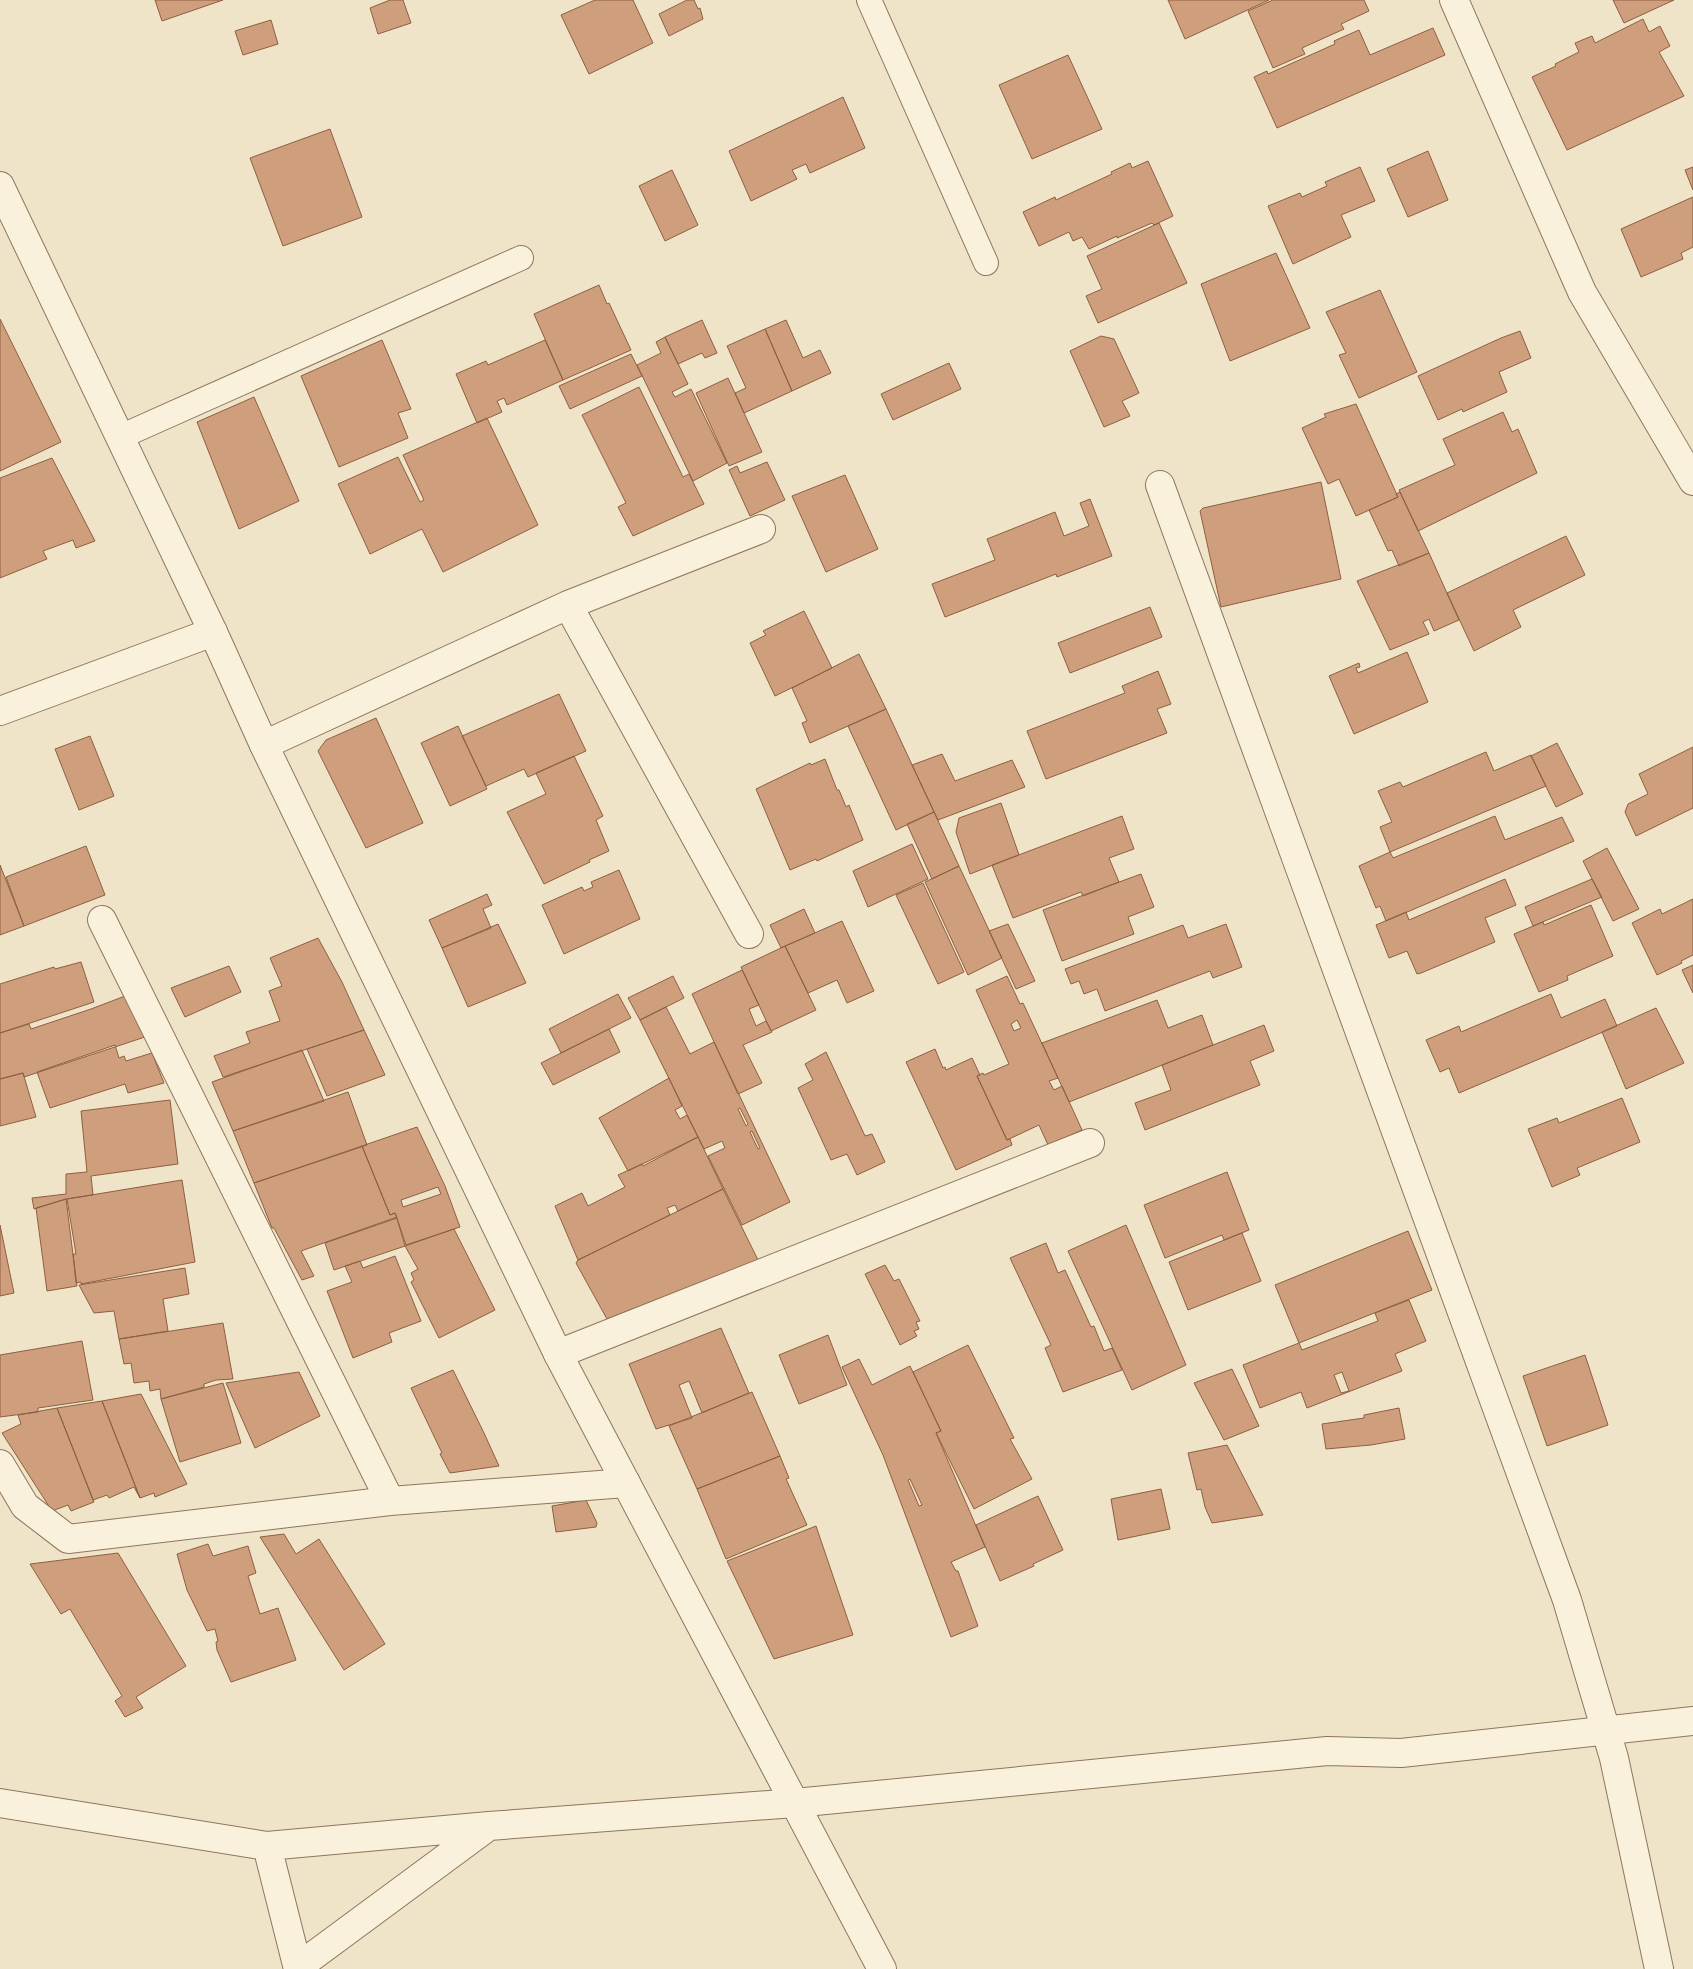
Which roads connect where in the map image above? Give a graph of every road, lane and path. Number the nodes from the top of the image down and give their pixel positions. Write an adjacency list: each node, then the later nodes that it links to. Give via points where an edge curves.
1 (870, 0): 5 (lane)
2 (1454, 0): 7 (street, via 1582,292)
3 (0, 186): 6 (street)
4 (521, 258): 6 (lane)
5 (986, 263)
6 (120, 437): 11 (street)
7 (1693, 481)
8 (1160, 485): 22 (street, via 1567,1600)
9 (761, 529): 10 (street)
10 (568, 605): 13 (street); 15 (street)
11 (213, 632): 12 (street); 13 (street)
12 (0, 711)
13 (264, 745): 17 (street)
14 (102, 920): 20 (street)
15 (749, 934)
16 (1090, 1143): 17 (street)
17 (558, 1354): 19 (street)
18 (0, 1464): 20 (street, via 25,1506 68,1539)
19 (626, 1483): 20 (street); 23 (street)
20 (390, 1501)
21 (1693, 1722): 22 (street)
22 (1605, 1731): 23 (street, via 1401,1753 1326,1751); 29 (street, via 1614,1758)
23 (795, 1803): 25 (street); 28 (street)
24 (0, 1804): 26 (street)
25 (490, 1826): 26 (street); 27 (street)
26 (267, 1846): 27 (street)
27 (298, 1968)
28 (882, 1969)
29 (1659, 1969)

